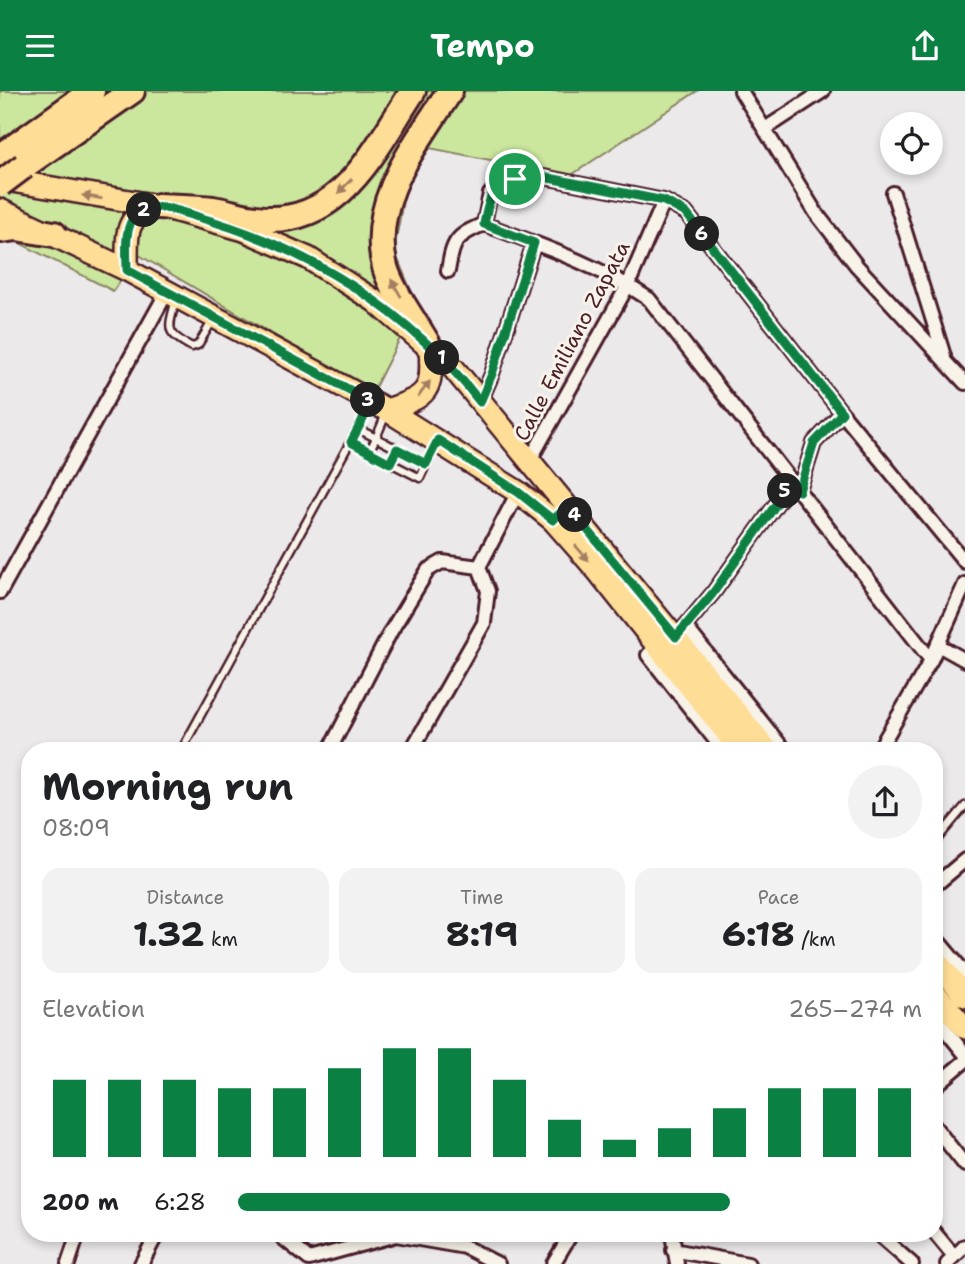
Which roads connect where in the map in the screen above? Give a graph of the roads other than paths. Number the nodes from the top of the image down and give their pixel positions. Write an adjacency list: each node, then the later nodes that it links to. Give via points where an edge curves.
1 (92, 91): 11 (highway)
2 (132, 91): 11 (highway)
3 (413, 91): 12 (highway)
4 (429, 91): 12 (highway)
5 (450, 91): 9 (highway)
6 (458, 91): 9 (highway)
7 (741, 91): 10 (street)
8 (823, 91): 10 (street)
9 (428, 125): 27 (highway, one-way to 9, via 386,270 380,242 393,184)
10 (765, 129): 28 (street, via 816,213 856,266)
11 (14, 156): 13 (highway, bridge)
12 (370, 160): 16 (highway, one-way to 16, via 319,209 295,216 257,219 214,209)
13 (0, 182): 16 (main road, one-way to 13)
14 (893, 193): 28 (street)
15 (664, 201): 18 (street, via 544,177 501,182 490,194); 24 (street, Calle Emiliano Zapata); 32 (street, via 686,213)
16 (159, 206): 22 (main road, via 140,211 132,219); 27 (main road, via 244,230 308,258 375,301)
17 (0, 210): 20 (main road)
18 (484, 224): 21 (street); 23 (street, via 455,241)
19 (0, 230): 20 (highway)
20 (54, 234): 22 (main road)
21 (534, 243): 24 (street); 30 (street)
22 (127, 270): 25 (main road)
23 (448, 271)
24 (628, 285): 39 (street, Calle Emiliano Zapata); 42 (street, via 649,299)
25 (171, 294): 26 (main road); 26 (lane, via 172,337 192,347 198,345); 48 (street)
26 (214, 318): 31 (main road)
27 (430, 348): 30 (main road); 31 (main road, one-way to 27, via 413,402 424,392 432,378)
28 (945, 358): 29 (street)
29 (965, 383)
30 (480, 402): 39 (main road)
31 (379, 406): 33 (lane); 34 (lane); 35 (main road)
32 (842, 413): 42 (street, via 814,443); 45 (street)
33 (358, 429): 34 (lane); 36 (lane)
34 (376, 438): 37 (lane); 38 (lane)
35 (438, 440): 41 (lane); 43 (main road)
36 (351, 442): 38 (lane); 53 (lane)
37 (397, 449): 40 (lane); 41 (lane)
38 (369, 452): 40 (lane)
39 (530, 460): 44 (main road)
40 (390, 463): 41 (lane, via 420,478)
41 (426, 464)
42 (795, 487): 49 (street); 51 (street)
43 (518, 492): 44 (main road); 46 (street)
44 (560, 513): 49 (main road)
45 (965, 562)
46 (479, 567): 54 (street, via 442,562 428,570); 55 (street, via 488,591 484,623)
47 (965, 584): 50 (street)
48 (0, 592)
49 (673, 637): 56 (street, via 648,655); 57 (main road); 58 (main road); 59 (street)
50 (938, 645): 51 (street); 52 (street)
51 (931, 660): 60 (street)
52 (965, 660)
53 (186, 742)
54 (334, 742)
55 (416, 742)
56 (717, 742)
57 (736, 742)
58 (760, 742)
59 (776, 742)
60 (882, 742)
61 (965, 806): 62 (lane)
62 (943, 830)
63 (965, 860): 64 (street)
64 (943, 878)
65 (943, 947): 67 (street)
66 (943, 969): 68 (main road)
67 (965, 973)
68 (965, 996)
69 (943, 1002): 71 (main road)
70 (943, 1027): 72 (street)
71 (965, 1028)
72 (965, 1054)
73 (965, 1061): 74 (street)
74 (943, 1079)
75 (943, 1137): 76 (street)
76 (965, 1165)
77 (75, 1242): 90 (street)
78 (154, 1242): 87 (street)
79 (289, 1242): 80 (street, via 309,1259)
80 (371, 1242)
81 (436, 1242): 93 (street, via 465,1247)
82 (566, 1242): 94 (street)
83 (673, 1242): 88 (street)
84 (887, 1242): 97 (street)
85 (940, 1242): 89 (street)
86 (965, 1245): 89 (street)
87 (150, 1250): 91 (street); 92 (street)
88 (673, 1250): 95 (street); 96 (street)
89 (950, 1260)
90 (68, 1264)
91 (141, 1264)
92 (153, 1264)
93 (498, 1264)
94 (554, 1264)
95 (677, 1264)
96 (748, 1264)
97 (912, 1264)

